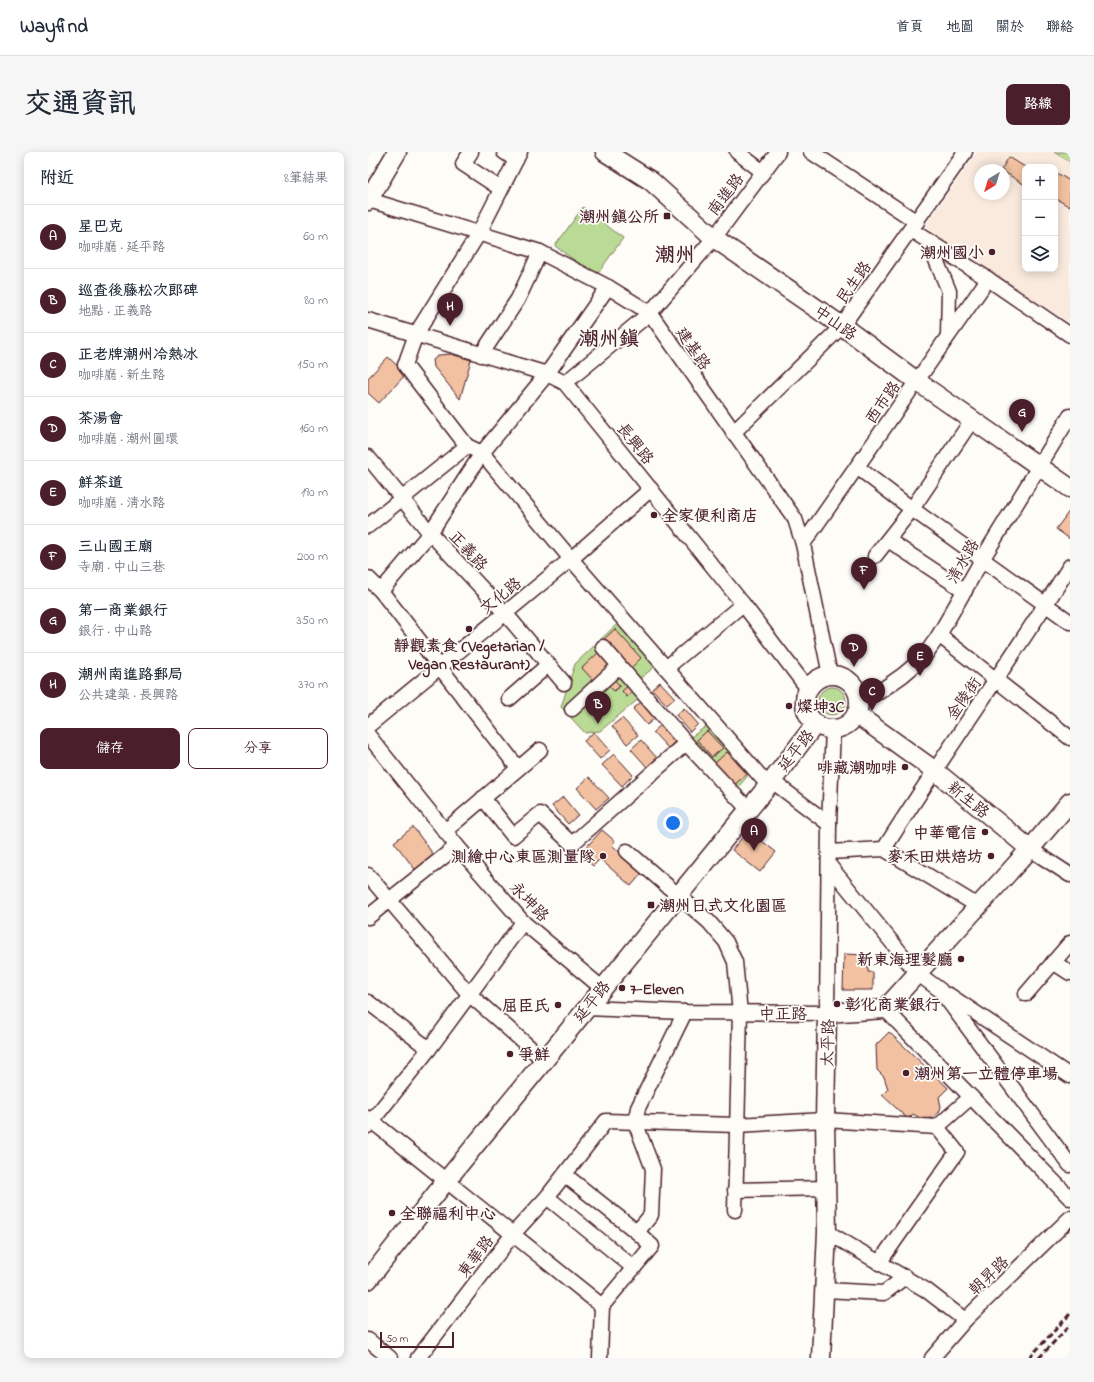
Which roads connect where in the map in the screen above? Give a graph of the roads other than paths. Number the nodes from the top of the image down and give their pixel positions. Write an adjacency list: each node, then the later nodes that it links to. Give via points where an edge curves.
1 (397, 152): 11 (main road)
2 (471, 152): 10 (street, via 463,164)
3 (605, 152): 14 (main road, 中山路, via 651,181)
4 (737, 152): 9 (street)
5 (778, 152): 9 (street, 南進路)
6 (965, 152): 12 (street, 民生路)
7 (815, 153): 12 (street)
8 (514, 155): 10 (street)
9 (763, 172): 14 (street, 南進路)
10 (501, 189): 13 (street)
11 (368, 201): 13 (street, 建基路)
12 (914, 226): 15 (street); 21 (street, 民生路)
13 (479, 233): 16 (street, 建基路); 22 (street)
14 (714, 238): 19 (street, 南進路); 21 (main road, 中山路)
15 (928, 241): 17 (street); 23 (street, via 949,291)
16 (540, 252): 18 (street, 建基路); 25 (street, via 518,299)
17 (988, 278): 23 (street, 西市路); 24 (street)
18 (608, 287): 19 (street, 建基路); 26 (street)
19 (650, 313): 28 (street, 南進路); 31 (street, 建基路)
20 (368, 320): 22 (street, 長興路)
21 (842, 326): 27 (main road, 中山路); 31 (street, 民生路)
22 (416, 334): 25 (street, 長興路); 32 (street, via 405,365)
23 (948, 335): 27 (street, 西市路)
24 (1070, 335)
25 (481, 355): 26 (street, 長興路)
26 (548, 374): 28 (street, 長興路); 33 (street)
27 (918, 382): 30 (main road, 中山路); 36 (street, 西市路)
28 (565, 383): 38 (street, 長興路)
29 (1070, 416): 35 (street, 清水路)
30 (972, 420): 35 (main road, 中山路); 40 (street)
31 (733, 433): 44 (street, 建基路, via 794,519)
32 (467, 446): 33 (street); 39 (street)
33 (482, 453): 42 (street); 47 (street)
34 (368, 457): 39 (street, 正義路)
35 (1039, 466): 37 (main road, 中山路); 46 (street, 清水路)
36 (857, 467): 40 (street); 44 (street, 西市路)
37 (1070, 488)
38 (651, 489): 47 (street, 文化路); 53 (street, 長興路)
39 (401, 498): 41 (street); 42 (street, 正義路)
40 (912, 509): 43 (street); 46 (street)
41 (368, 526)
42 (430, 533): 50 (street); 54 (street, 正義路)
43 (888, 540): 45 (street); 51 (street)
44 (803, 544): 62 (street, 建基路)
45 (875, 556)
46 (983, 558): 51 (street, 清水路); 52 (street)
47 (571, 560): 54 (street, 文化路); 61 (street)
48 (1069, 570): 52 (street, 金陵街)
49 (368, 578): 50 (street)
50 (382, 591): 60 (street)
51 (964, 591): 56 (street, 清水路)
52 (1045, 603): 55 (street); 63 (street, 金陵街)
53 (743, 604): 61 (street); 65 (street, 長興路)
54 (505, 613): 58 (street, 正義路); 60 (street, 文化路)
55 (1070, 622)
56 (939, 636): 63 (street); 66 (street, 清水路, via 923,658 903,676 879,692)
57 (602, 647): 59 (street)
58 (548, 665): 64 (street, 正義路); 67 (street)
59 (619, 666): 68 (street); 75 (street)
60 (440, 667): 71 (street, 文化路); 77 (street)
61 (666, 668): 79 (street)
62 (830, 675): 65 (main road, via 821,677); 66 (main road, via 838,675 851,683)
63 (997, 680): 74 (street); 78 (street, 金陵街)
64 (564, 684)
65 (808, 689): 70 (main road, via 805,704 807,712)
66 (859, 696): 69 (main road)
67 (509, 699)
68 (572, 709)
69 (856, 714): 72 (main road, via 845,726); 78 (main road, 新生路)
70 (816, 724): 72 (main road); 79 (main road, 延平路)
71 (368, 726)
72 (833, 729): 83 (street, 太平路)
73 (368, 735): 84 (street, 永坤路)
74 (1070, 738)
75 (686, 743): 80 (street, via 572,844 540,814 513,836); 82 (street)
76 (540, 750): 77 (street)
77 (518, 768): 80 (street)
78 (934, 770): 86 (street, 金陵街); 87 (main road, 新生路)
79 (770, 783): 82 (main road, 延平路); 83 (street)
80 (483, 798): 84 (street)
81 (1070, 802): 87 (main road)
82 (748, 809): 92 (main road, 延平路)
83 (829, 824): 89 (street, 太平路)
84 (445, 831): 85 (street, 永坤路)
85 (457, 846): 93 (street); 96 (street, 永坤路)
86 (884, 849): 89 (street); 94 (street)
87 (1030, 849): 90 (street); 94 (main road)
88 (627, 851): 92 (street)
89 (829, 859): 99 (street); 110 (street, 太平路)
90 (1070, 875)
91 (368, 876): 93 (street)
92 (678, 895): 101 (main road, 延平路); 109 (street, via 709,922 726,942 735,962)
93 (389, 900): 95 (street); 103 (street)
94 (978, 906): 99 (main road)
95 (368, 917)
96 (522, 922): 101 (street, 永坤路); 103 (street)
97 (1070, 943): 98 (street)
98 (1053, 962): 100 (street); 104 (street)
99 (917, 973): 102 (street); 107 (main road)
100 (1070, 973)
101 (602, 988): 106 (main road, 延平路)
102 (940, 990): 113 (street); 120 (street)
103 (469, 994): 111 (street); 112 (street)
104 (1026, 994)
105 (368, 1002): 111 (street)
106 (586, 1008): 108 (street, 中正路); 112 (main road, 延平路)
107 (885, 1009): 110 (main road, 中正路); 114 (street)
108 (685, 1012): 109 (street, 中正路); 117 (street, via 638,1108)
109 (740, 1013): 110 (street, 中正路); 118 (street)
110 (827, 1013): 115 (main road, 太平路)
111 (429, 1050): 116 (street)
112 (544, 1060): 122 (main road, 延平路)
113 (1070, 1076)
114 (971, 1097): 119 (street); 126 (street)
115 (825, 1120): 118 (street); 119 (street); 123 (main road, 太平路)
116 (369, 1121): 122 (street)
117 (635, 1122): 118 (street); 121 (street, 東華路, via 606,1121); 129 (street, via 653,1169 651,1215)
118 (736, 1125): 124 (street)
119 (937, 1127): 132 (street, via 958,1152)
120 (1070, 1165)
121 (565, 1175): 125 (street, 東華路); 129 (street)
122 (446, 1181): 131 (street); 135 (main road, 延平路)
123 (826, 1188): 124 (street); 130 (main road, 太平路)
124 (735, 1190): 127 (street)
125 (547, 1197): 131 (street, 東華路); 133 (street)
126 (1070, 1198)
127 (735, 1210)
128 (1070, 1218): 138 (street, 朝昇路)
129 (637, 1232): 133 (street, via 652,1246)
130 (827, 1232): 132 (street); 136 (main road, 太平路)
131 (513, 1234): 137 (street); 141 (street, 東華路)
132 (880, 1263): 134 (street)
133 (634, 1268): 137 (street)
134 (904, 1277): 136 (street, via 884,1293); 138 (street, via 926,1290)
135 (368, 1280)
136 (824, 1290): 143 (main road, 太平路)
137 (602, 1306): 142 (street)
138 (965, 1320): 144 (street, 朝昇路)
139 (368, 1340): 140 (street)
140 (390, 1358)
141 (418, 1358)
142 (600, 1358)
143 (822, 1358)
144 (932, 1358)

